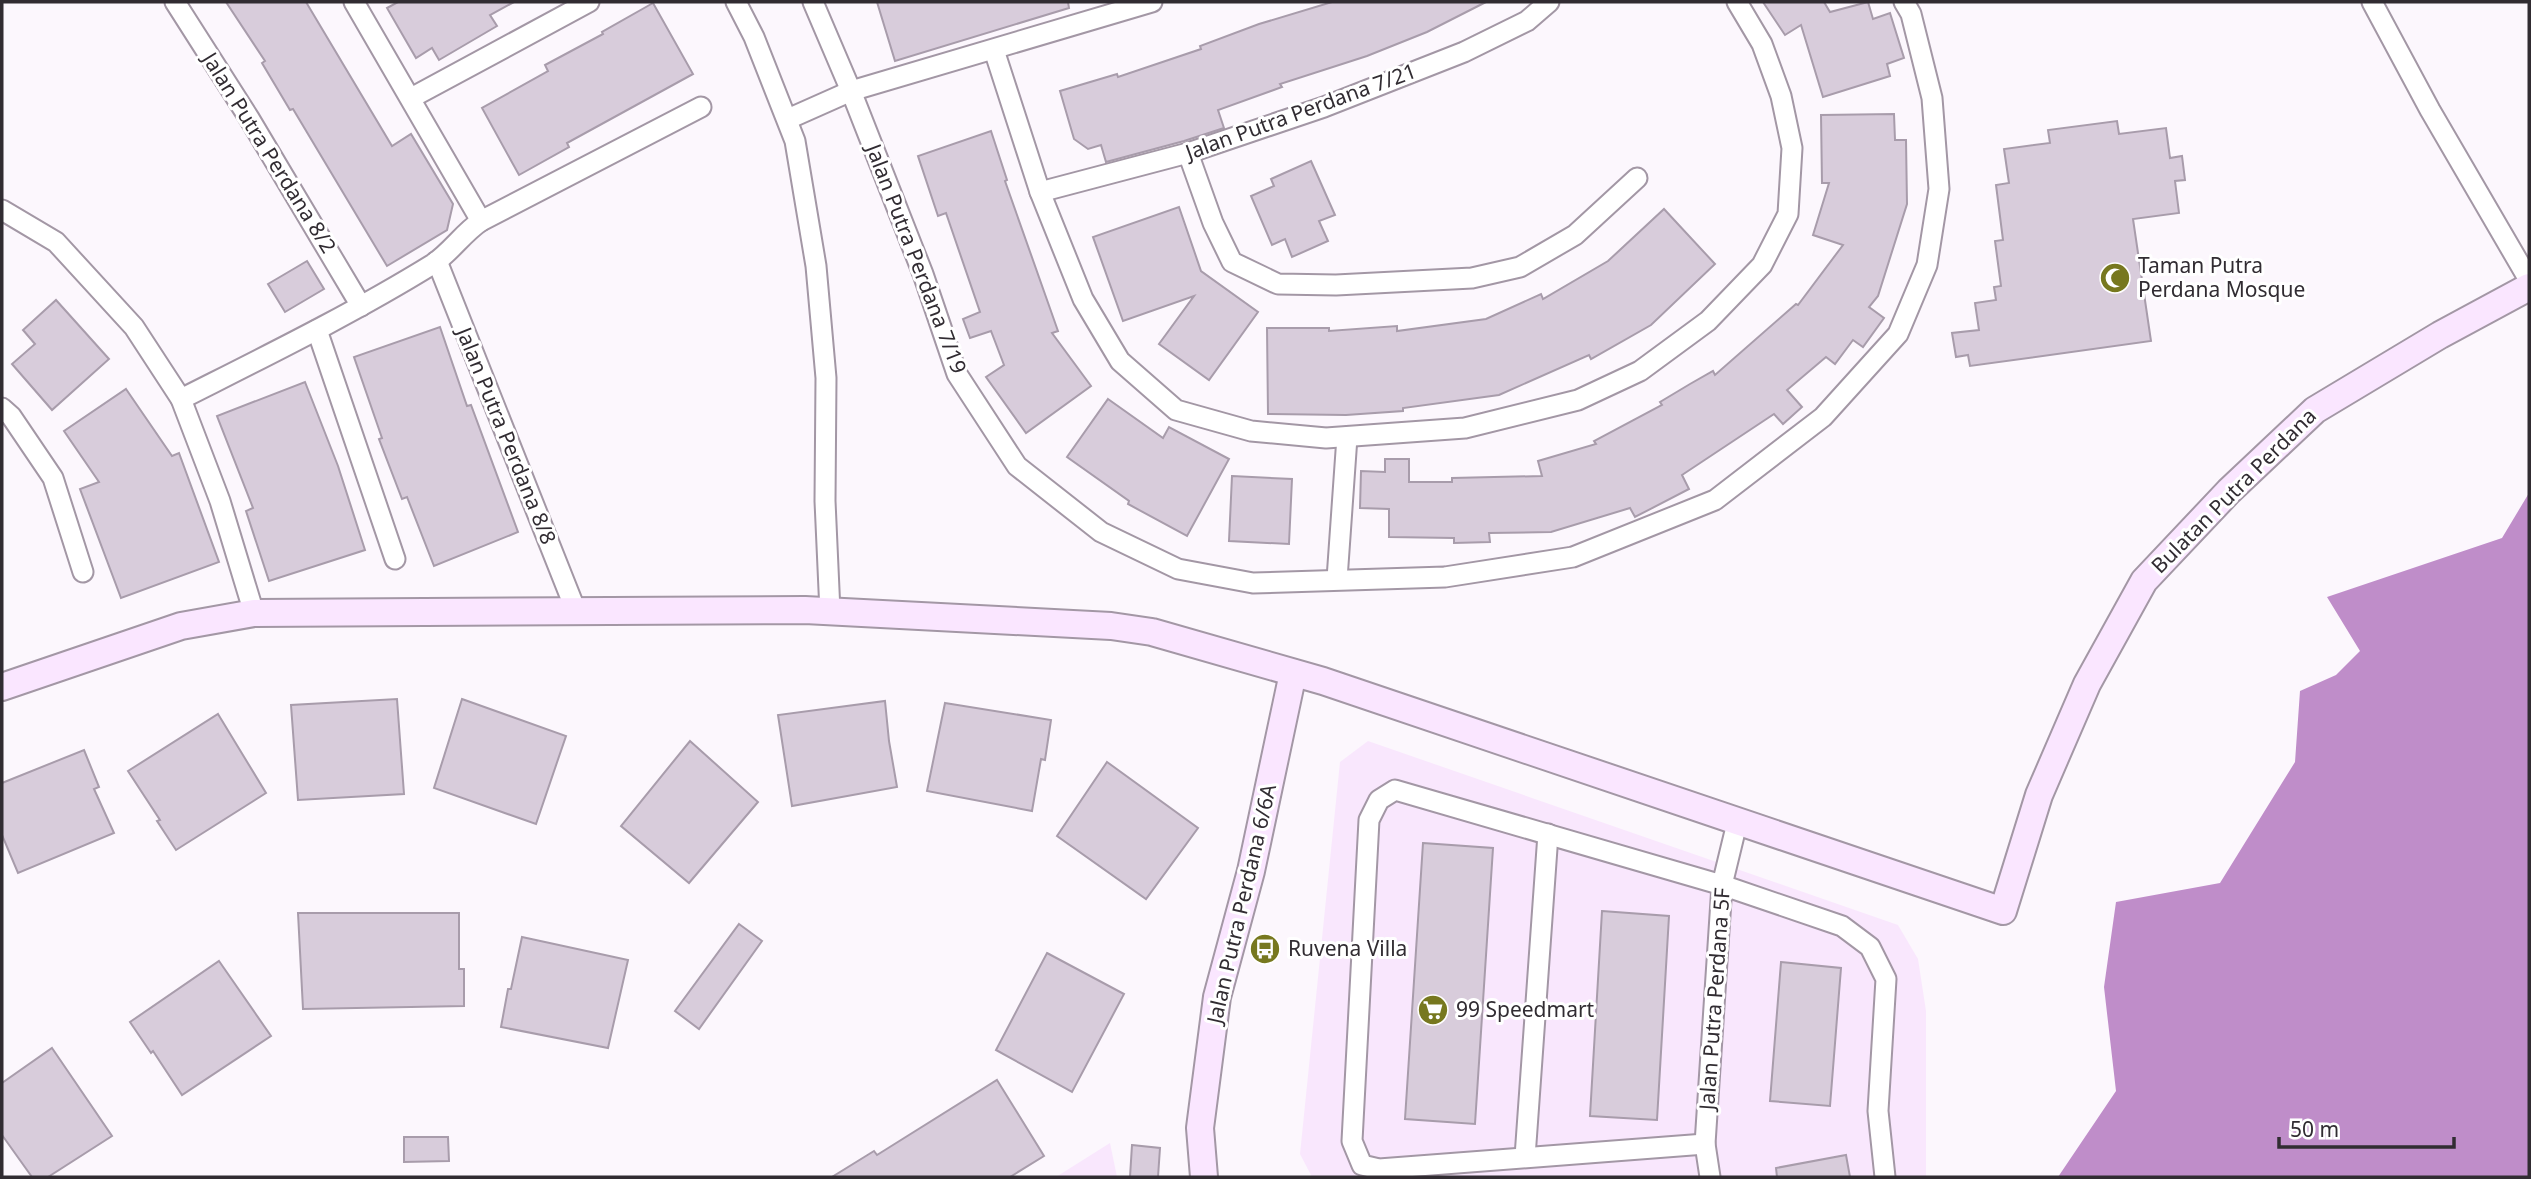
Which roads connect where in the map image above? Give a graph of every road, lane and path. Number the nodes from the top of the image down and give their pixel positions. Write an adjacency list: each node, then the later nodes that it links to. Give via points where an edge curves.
1 (175, 2): 24 (street, Jalan Putra Perdana 8/2)
2 (354, 2): 13 (street)
3 (589, 2): 13 (street)
4 (736, 2): 15 (street)
5 (814, 2): 12 (street, Jalan Putra Perdana 7/19)
6 (1152, 2): 11 (street)
7 (1549, 2): 16 (street, Jalan Putra Perdana 7/21, via 1527,20 1464,52 1324,107)
8 (1737, 2): 28 (street, via 1767,57 1792,148 1787,214 1762,265 1708,321 1640,371 1578,400 1465,428)
9 (1904, 2): 31 (street, Jalan Putra Perdana 7/19, via 1932,98 1939,189 1927,265 1898,334 1823,416 1715,500 1573,557 1445,577)
10 (2372, 2): 22 (street)
11 (994, 50): 12 (street); 18 (street)
12 (851, 90): 15 (street); 31 (street, Jalan Putra Perdana 7/19, via 957,374 1017,466 1101,532 1178,569 1254,583)
13 (411, 98): 20 (street)
14 (701, 107): 20 (street)
15 (788, 119): 33 (street, via 817,266 826,378)
16 (1188, 153): 17 (street, via 1232,262 1278,284 1472,278 1520,267 1575,235); 18 (street, Jalan Putra Perdana 7/21)
17 (1636, 178)
18 (1040, 192): 28 (street, via 1083,299 1120,361 1176,410 1251,431)
19 (2, 210): 26 (street, via 56,242 134,327)
20 (481, 221): 21 (street)
21 (437, 261): 24 (street); 32 (street, Jalan Putra Perdana 8/8)
22 (2529, 280)
23 (2529, 287): 37 (street, Bulatan Putra Perdana, via 2315,410 2144,580 2087,684 2039,795 2003,911)
24 (361, 306): 25 (street)
25 (317, 330): 26 (street); 29 (street)
26 (181, 399): 34 (street, via 220,501)
27 (2, 408): 30 (street, via 53,478)
28 (1347, 437): 31 (street)
29 (395, 559)
30 (83, 572)
31 (1337, 579)
32 (576, 611): 33 (street); 34 (street)
33 (830, 612): 35 (street, via 1111,626 1152,632)
34 (254, 613): 36 (street, via 181,626)
35 (1293, 673): 37 (street); 42 (street, Jalan Putra Perdana 6/6A, via 1251,871 1217,998 1200,1128)
36 (2, 687)
37 (1737, 823): 39 (street, Jalan Putra Perdana 5F)
38 (1548, 834): 39 (street); 41 (street); 41 (street, via 1395,790 1379,800 1369,820 1352,1141 1362,1165 1379,1169)
39 (1722, 885): 40 (street, Jalan Putra Perdana 5F); 44 (street, via 1842,926 1870,947 1886,979 1878,1111)
40 (1705, 1144): 41 (street); 43 (street, Jalan Putra Perdana 5F)
41 (1525, 1157)
42 (1204, 1177)
43 (1710, 1177)
44 (1885, 1177)

